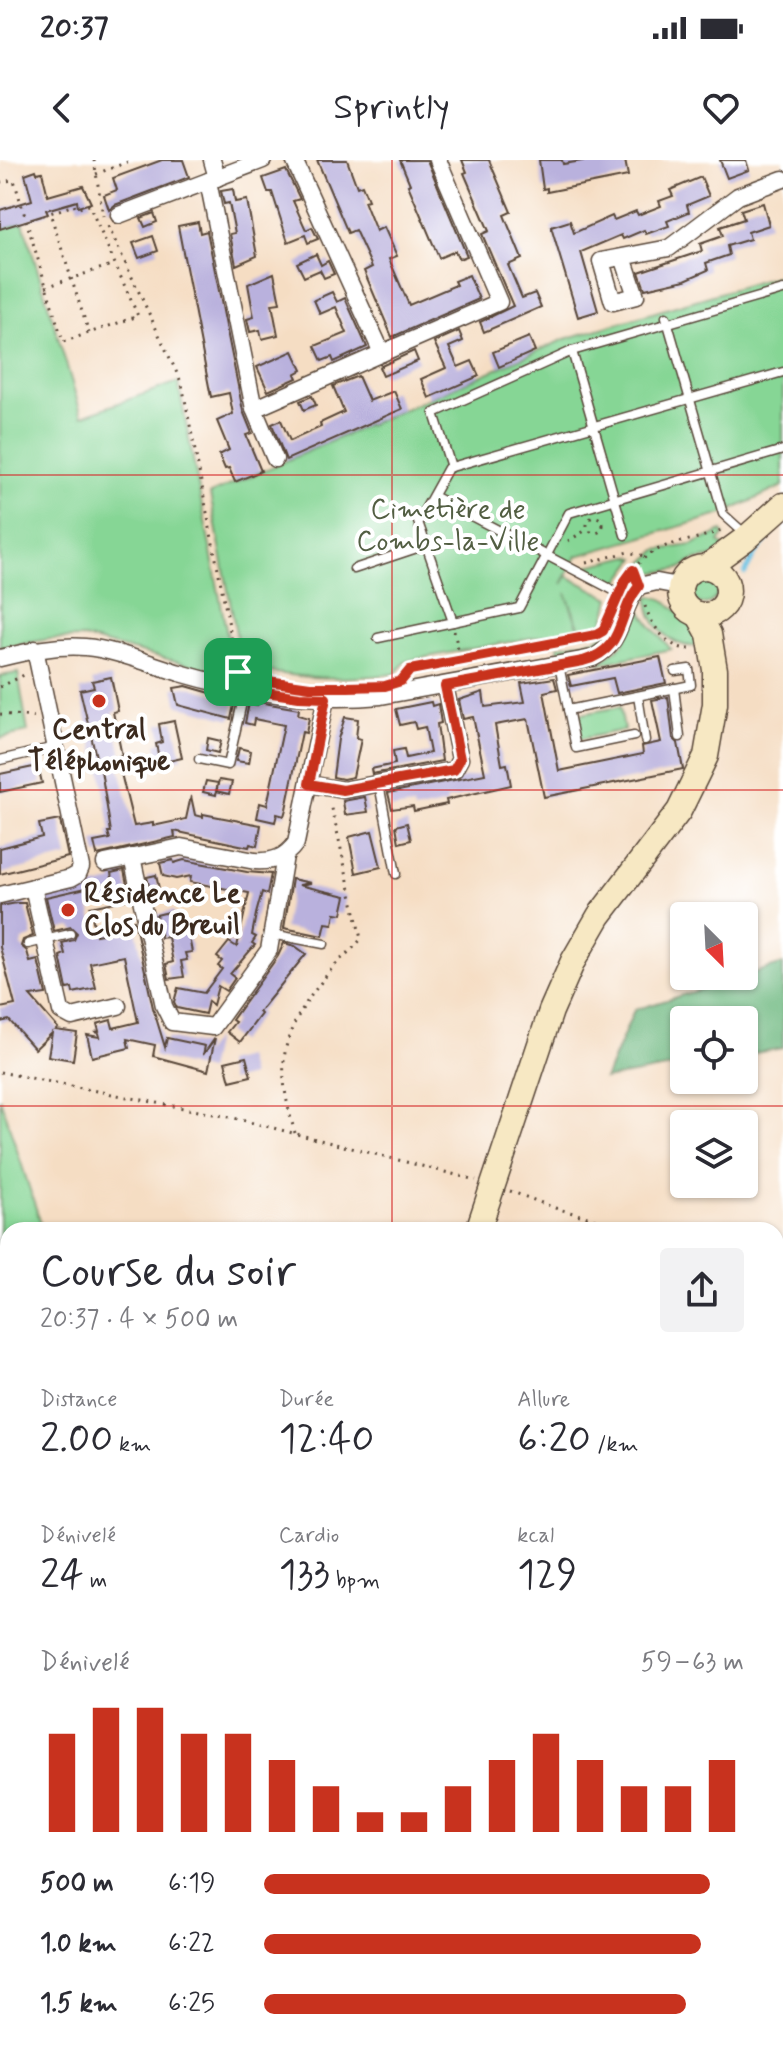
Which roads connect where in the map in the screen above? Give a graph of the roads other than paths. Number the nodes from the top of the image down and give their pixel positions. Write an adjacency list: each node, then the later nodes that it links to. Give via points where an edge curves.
1 (212, 160): 5 (street)
2 (263, 160): 5 (street)
3 (294, 160): 12 (street)
4 (438, 160): 12 (street, via 499,302)
5 (213, 179): 7 (street); 15 (street)
6 (783, 179): 8 (street, via 738,196 669,248)
7 (119, 215)
8 (623, 257)
9 (783, 290): 10 (lane)
10 (667, 320): 11 (lane); 14 (lane)
11 (572, 351): 16 (lane); 19 (lane, via 434,413)
12 (382, 353): 15 (street)
13 (783, 372): 14 (lane)
14 (689, 398): 16 (lane); 20 (lane)
15 (254, 409): 18 (street)
16 (594, 426): 19 (lane); 22 (lane)
17 (783, 450): 20 (lane)
18 (275, 459)
19 (451, 467): 21 (lane)
20 (710, 470): 22 (lane); 24 (lane, via 723,514)
21 (433, 496): 26 (lane, via 418,522); 27 (lane)
22 (614, 499): 25 (lane); 27 (lane, via 569,513)
23 (783, 505): 24 (main road)
24 (742, 533): 29 (main road)
25 (625, 535)
26 (426, 545): 28 (lane); 33 (lane)
27 (547, 556): 31 (lane); 33 (lane, via 519,608)
28 (354, 569)
29 (720, 583): 30 (main road, via 689,571); 32 (main road, via 716,612); 38 (main road, via 721,641)
30 (679, 586): 31 (street, via 657,582); 32 (main road, via 682,602)
31 (634, 593): 37 (street, via 608,648 593,658)
32 (698, 614): 38 (main road, via 709,634)
33 (453, 622): 34 (lane)
34 (378, 638)
35 (35, 649): 36 (street); 40 (street, via 89,647); 49 (street)
36 (0, 658)
37 (559, 665): 41 (street); 45 (lane)
38 (715, 670): 65 (main road, via 706,756 679,811 599,916 573,961 551,1011)
39 (675, 671): 42 (lane, via 689,669 691,685)
40 (241, 681): 44 (street, via 299,697); 50 (lane, via 228,765)
41 (445, 686): 44 (street, via 368,698); 53 (street, via 460,759 454,770)
42 (674, 688): 43 (lane); 47 (lane)
43 (638, 696): 45 (lane); 48 (lane)
44 (326, 698): 52 (street)
45 (568, 710): 46 (lane, via 576,748)
46 (634, 736)
47 (680, 737)
48 (645, 740)
49 (55, 747): 51 (lane); 58 (street, via 81,867 78,874)
50 (199, 759)
51 (0, 760)
52 (309, 784): 53 (street, via 343,790); 54 (street, via 296,843)
53 (379, 784): 57 (lane)
54 (285, 856): 55 (street, via 265,862 181,847); 61 (street)
55 (132, 857): 56 (street); 61 (street, via 164,1006 172,1022 213,1027 269,950)
56 (105, 863)
57 (396, 874)
58 (33, 887): 59 (street); 62 (street)
59 (0, 895)
60 (70, 934): 62 (lane)
61 (272, 934): 63 (lane)
62 (37, 942): 64 (street, via 61,1011 72,1017)
63 (324, 944)
64 (118, 1006)
65 (481, 1222)

